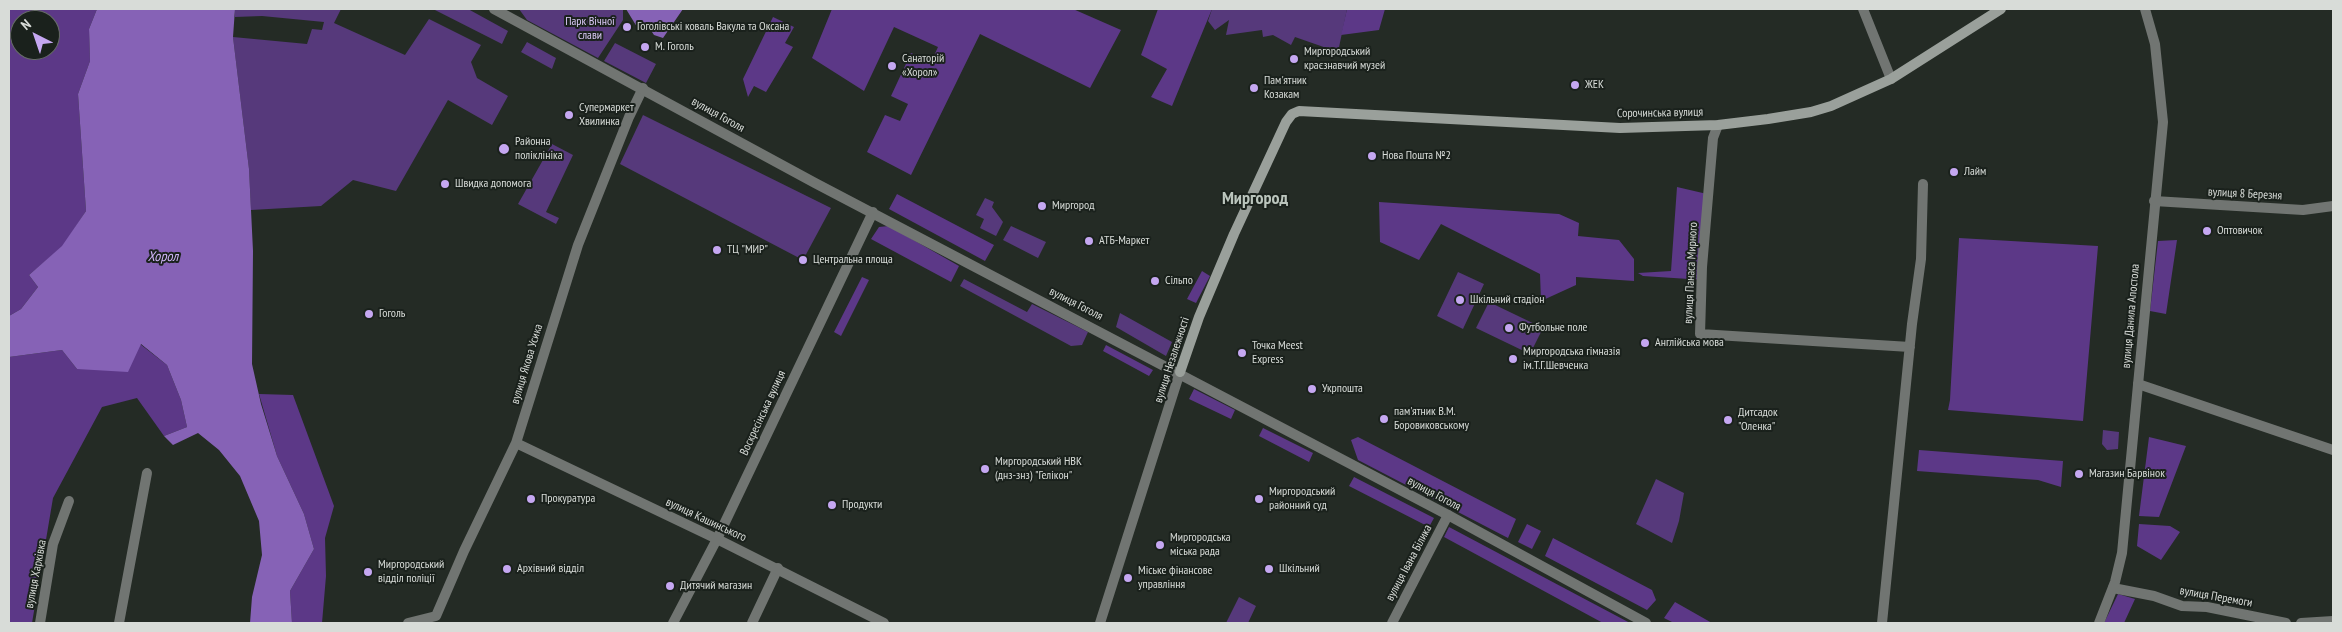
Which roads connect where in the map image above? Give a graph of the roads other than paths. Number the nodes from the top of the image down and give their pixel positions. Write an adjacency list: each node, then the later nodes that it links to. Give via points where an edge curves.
1 (494, 9): 6 (street, вулиця Гоголя)
2 (1863, 9): 5 (street)
3 (2001, 9): 5 (main road, Сорочинська вулиця)
4 (2145, 9): 10 (street, вулиця Данила Апостола, via 2155,44 2162,122)
5 (1891, 79): 8 (main road, Сорочинська вулиця, via 1811,112)
6 (643, 88): 12 (street, вулиця Гоголя); 16 (street, вулиця Якова Усика, via 578,245)
7 (1292, 114): 8 (main road, Сорочинська вулиця, via 1305,110 1620,128); 14 (main road, вулиця Незалежності, via 1234,234 1199,316)
8 (1718, 124): 13 (street, вулиця Панаса Мирного, via 1713,138 1700,334)
9 (1923, 184): 13 (street, via 1921,259)
10 (2154, 201): 11 (street, вулиця 8 Березня, via 2303,210); 15 (street, вулиця Данила Апостола)
11 (2333, 206)
12 (873, 212): 14 (street, вулиця Гоголя); 21 (street, Воскресінська вулиця)
13 (1910, 347): 34 (street)
14 (1180, 372): 20 (street, вулиця Гоголя); 31 (street, вулиця Незалежності)
15 (2138, 384): 17 (street); 23 (street, вулиця Данила Апостола, via 2122,553)
16 (516, 443): 21 (street, вулиця Кашинського); 27 (street, вулиця Якова Усика, via 467,543 436,616)
17 (2333, 450)
18 (147, 473): 26 (street)
19 (69, 501): 25 (street, вулиця Харківка, via 53,544)
20 (1448, 515): 32 (street, вулиця Івана Білика); 33 (street, вулиця Гоголя)
21 (718, 539): 22 (street, вулиця Кашинського); 28 (street, Воскресінська вулиця)
22 (778, 568): 29 (street); 30 (street, вулиця Кашинського)
23 (2113, 588): 35 (street, вулиця Данила Апостола); 36 (street, вулиця Перемоги, via 2154,596 2182,606 2207,607)
24 (2333, 621): 37 (street)
25 (40, 623)
26 (119, 623)
27 (408, 623)
28 (673, 623)
29 (752, 623)
30 (884, 623)
31 (1100, 623)
32 (1392, 623)
33 (1646, 623)
34 (1882, 623)
35 (2098, 623)
36 (2286, 623)
37 (2301, 623)

